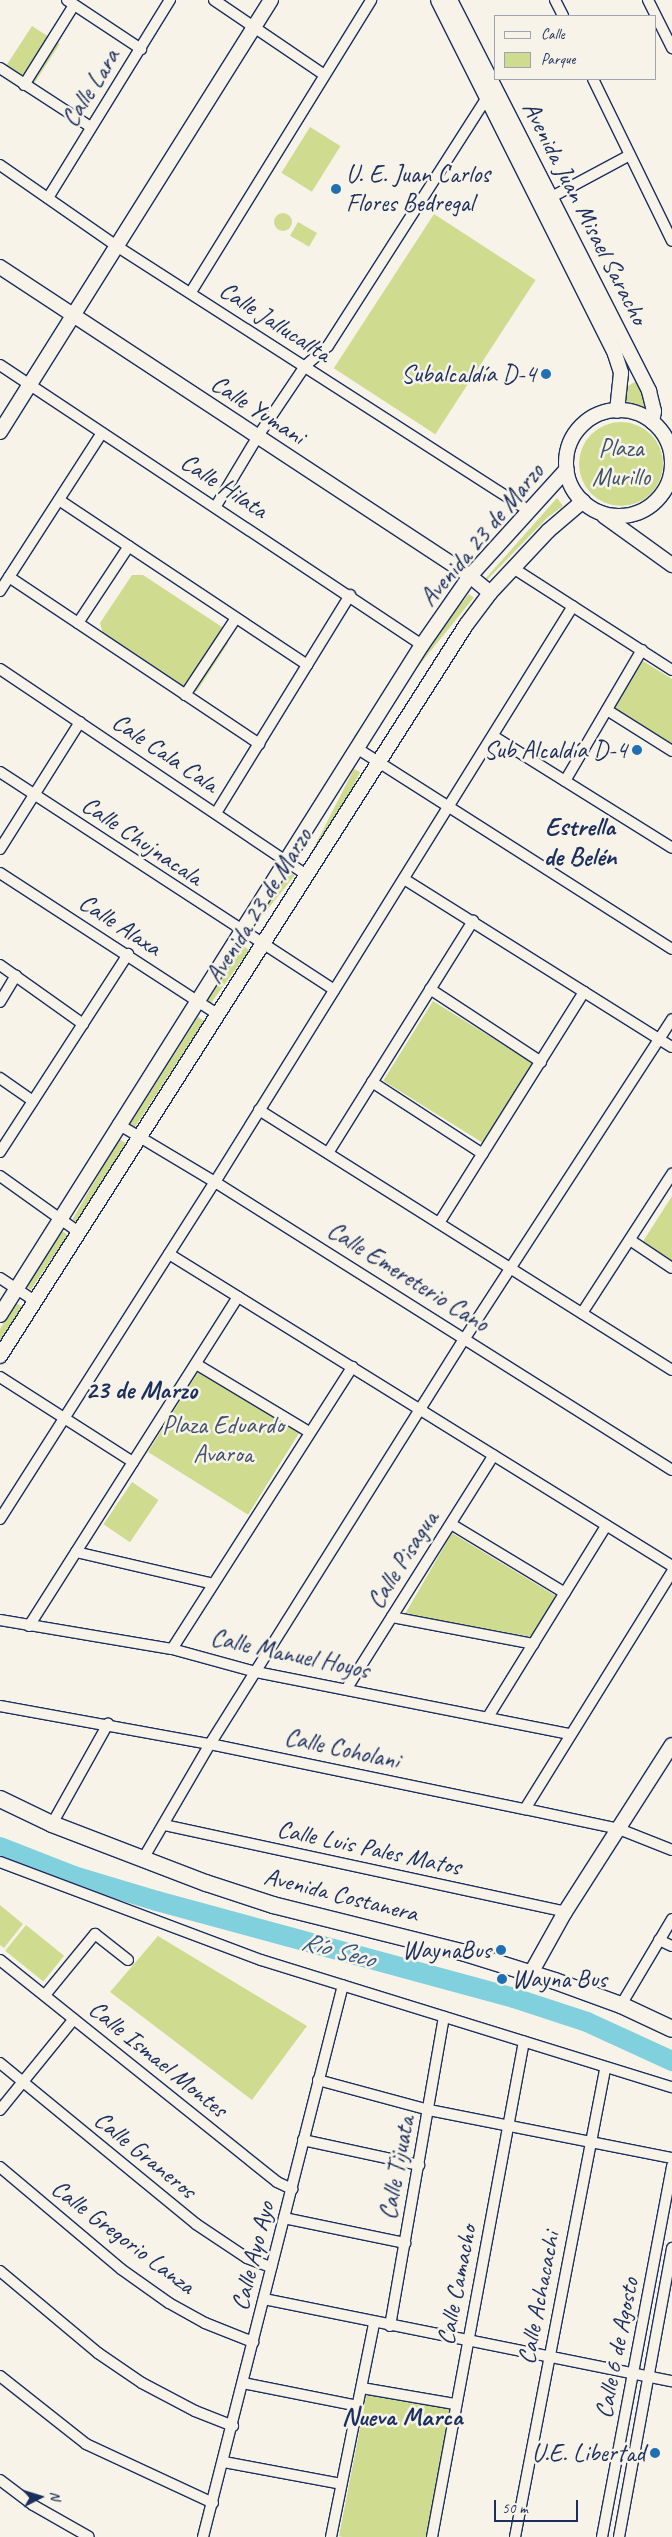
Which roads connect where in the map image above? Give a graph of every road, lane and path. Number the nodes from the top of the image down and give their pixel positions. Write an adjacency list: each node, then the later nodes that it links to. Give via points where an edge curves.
1 (170, 0): 14 (street, Calle Lara)
2 (214, 0): 13 (street)
3 (271, 0): 13 (street)
4 (371, 0): 17 (street)
5 (438, 0): 20 (street, Avenida Juan Misael Saracho)
6 (450, 0): 20 (street, Avenida Juan Misael Saracho)
7 (555, 0): 10 (street)
8 (648, 0): 11 (street)
9 (70, 2): 14 (street); 19 (street)
10 (562, 15)
11 (656, 15)
12 (657, 18): 15 (street)
13 (254, 26): 17 (street); 28 (street)
14 (141, 48): 21 (street, Calle Lara)
15 (672, 48)
16 (0, 68): 19 (street)
17 (323, 74): 30 (street)
18 (593, 80): 22 (street)
19 (24, 85): 21 (street)
20 (492, 96): 24 (street, Avenida Juan Misael Saracho); 26 (street, Avenida Juan Misael Saracho); 33 (street, via 328,346)
21 (91, 127): 25 (street, Calle Lara)
22 (630, 155): 24 (street); 27 (street)
23 (0, 165): 25 (street, Calle Jallucallta)
24 (552, 197): 26 (street); 37 (street, Avenida Juan Misael Saracho, via 649,391)
25 (48, 198): 28 (street, Calle Jallucallta)
26 (539, 204): 35 (street, Avenida Juan Misael Saracho, via 619,364)
27 (672, 241)
28 (118, 247): 30 (street, Calle Jallucallta); 31 (street)
29 (0, 267): 31 (street, Calle Yumani)
30 (191, 292): 33 (street, Calle Jallucallta)
31 (74, 316): 34 (street); 40 (street, Calle Yumani)
32 (0, 365): 34 (street, Calle Hilata)
33 (305, 366): 40 (street); 46 (street, Calle Jallucallta)
34 (30, 386): 38 (street); 39 (street, Calle Hilata)
35 (618, 411): 37 (street, via 636,413); 42 (street, via 595,416 581,427 570,446)
36 (672, 423): 37 (street)
37 (656, 426): 41 (street)
38 (0, 432)
39 (102, 433): 43 (street); 45 (street, Calle Hilata)
40 (258, 436): 45 (street); 51 (street, Calle Yumani)
41 (672, 455): 47 (street, via 668,484 650,506 624,516)
42 (567, 469): 44 (street, via 572,486); 46 (street, Avenida 23 de Marzo)
43 (59, 500): 48 (street); 52 (street)
44 (582, 501): 47 (street); 50 (street, Avenida 23 de Marzo)
45 (216, 506): 55 (street, Calle Hilata)
46 (529, 511): 51 (street, Avenida 23 de Marzo)
47 (597, 511): 49 (street)
48 (129, 546): 57 (street); 58 (street)
49 (672, 565)
50 (513, 568): 54 (street, Avenida 23 de Marzo); 56 (street)
51 (470, 576): 54 (street, Calle Yumani); 59 (street, Avenida 23 de Marzo)
52 (9, 577): 53 (street); 58 (street)
53 (0, 591)
54 (490, 593): 71 (street, Avenida 23 de Marzo)
55 (350, 595): 59 (street, Calle Hilata); 61 (street)
56 (574, 606): 60 (street); 67 (street)
57 (236, 618): 61 (street); 64 (street)
58 (78, 623): 64 (street)
59 (422, 645): 69 (street, Avenida 23 de Marzo)
60 (642, 650): 63 (street); 65 (street)
61 (307, 665): 68 (street)
62 (0, 669): 66 (street, Cale Cala Cala)
63 (672, 670)
64 (185, 695): 68 (street)
65 (607, 710): 70 (street); 73 (street)
66 (80, 722): 74 (street); 76 (street, Cale Cala Cala)
67 (493, 736): 73 (street); 75 (street)
68 (258, 744): 76 (street)
69 (358, 749): 71 (street); 79 (street, Avenida 23 de Marzo)
70 (672, 752)
71 (379, 761): 75 (street); 81 (street, Avenida 23 de Marzo)
72 (0, 772): 74 (street, Calle Chujnacala)
73 (565, 781): 77 (street)
74 (34, 794): 78 (street); 84 (street, Calle Chujnacala)
75 (450, 808): 82 (street); 86 (street)
76 (216, 813): 79 (street, Cale Cala Cala)
77 (672, 848)
78 (0, 849)
79 (286, 861): 81 (street, Cale Cala Cala); 84 (street, Avenida 23 de Marzo)
80 (0, 873): 87 (street, Calle Alaxa)
81 (305, 874): 85 (street, Avenida 23 de Marzo)
82 (404, 879): 83 (street); 91 (street)
83 (473, 921): 90 (street); 92 (street)
84 (241, 932): 85 (street, Calle Chujnacala); 94 (street, Avenida 23 de Marzo)
85 (261, 945): 91 (street, Calle Chujnacala); 95 (street, Avenida 23 de Marzo)
86 (672, 949)
87 (128, 954): 94 (street, Calle Alaxa); 97 (street)
88 (0, 965): 89 (street)
89 (16, 975): 93 (street); 97 (street)
90 (430, 989): 100 (street); 102 (street)
91 (334, 990): 104 (street)
92 (584, 992): 98 (street); 100 (street)
93 (0, 1002)
94 (197, 1002): 95 (street, Calle Alaxa); 105 (street, Avenida 23 de Marzo)
95 (216, 1014): 106 (street, Avenida 23 de Marzo)
96 (672, 1019): 98 (street)
97 (82, 1024): 103 (street)
98 (659, 1039): 99 (street); 118 (street)
99 (672, 1047)
100 (541, 1062): 109 (street)
101 (0, 1078): 103 (street)
102 (372, 1082): 108 (street); 109 (street)
103 (33, 1101): 107 (street)
104 (259, 1110): 108 (street); 112 (street)
105 (118, 1124): 106 (street, Calle Emereterio Cano); 113 (street, Avenida 23 de Marzo)
106 (142, 1136): 112 (street, Calle Emereterio Cano); 115 (street, Avenida 23 de Marzo)
107 (0, 1152)
108 (328, 1153): 114 (street)
109 (483, 1154): 114 (street)
110 (672, 1174): 116 (street)
111 (0, 1176): 113 (street)
112 (215, 1182): 117 (street); 126 (street, Calle Emereterio Cano)
113 (60, 1220): 115 (street); 121 (street, Avenida 23 de Marzo)
114 (440, 1223): 118 (street)
115 (80, 1233): 123 (street, Avenida 23 de Marzo)
116 (630, 1240): 119 (street); 124 (street)
117 (169, 1254): 122 (street); 133 (street)
118 (510, 1268): 124 (street); 126 (street)
119 (672, 1268)
120 (0, 1278): 121 (street)
121 (16, 1289): 123 (street); 125 (street, Avenida 23 de Marzo)
122 (238, 1297): 128 (street); 129 (street)
123 (35, 1301): 127 (street, Avenida 23 de Marzo)
124 (582, 1313): 130 (street)
125 (0, 1315)
126 (465, 1338): 132 (street); 137 (street, Calle Emereterio Cano)
127 (0, 1356)
128 (196, 1364): 134 (street); 136 (street)
129 (352, 1367): 132 (street); 134 (street)
130 (672, 1370)
131 (0, 1377): 133 (street)
132 (421, 1409): 135 (street); 151 (street)
133 (63, 1417): 136 (street); 138 (street)
134 (309, 1432): 144 (street)
135 (494, 1455): 139 (street, Calle Pisagua); 140 (street)
136 (133, 1462): 141 (street)
137 (672, 1470)
138 (0, 1519)
139 (451, 1524): 145 (street); 146 (street, Calle Pisagua)
140 (606, 1526): 142 (street); 145 (street)
141 (76, 1552): 144 (street); 148 (street)
142 (672, 1566)
143 (672, 1572): 156 (street)
144 (213, 1584): 150 (street)
145 (565, 1593): 149 (street)
146 (392, 1617): 149 (street); 152 (street, Calle Pisagua)
147 (0, 1620): 148 (street, Calle Manuel Hoyos)
148 (29, 1626): 150 (street, Calle Manuel Hoyos)
149 (533, 1644): 154 (street)
150 (172, 1649): 151 (street, Calle Manuel Hoyos)
151 (256, 1672): 152 (street, Calle Manuel Hoyos); 157 (street)
152 (347, 1688): 154 (street, Calle Manuel Hoyos)
153 (0, 1706): 155 (street, Calle Coholani)
154 (488, 1717): 156 (street, Calle Manuel Hoyos)
155 (108, 1724): 157 (street, Calle Coholani); 161 (street)
156 (570, 1734): 160 (street)
157 (210, 1744): 160 (street, Calle Coholani); 162 (street)
158 (672, 1745): 163 (street)
159 (0, 1799): 161 (main road, Avenida Costanera)
160 (525, 1809): 163 (street, Calle Coholani)
161 (52, 1824): 165 (main road, Avenida Costanera)
162 (164, 1825): 165 (street); 167 (street, Calle Luis Pales Matos)
163 (619, 1830): 164 (street, Calle Coholani); 167 (street)
164 (672, 1850)
165 (143, 1859): 173 (main road, Avenida Costanera, via 273,1905 462,1952)
166 (0, 1862): 174 (street, via 261,1960)
167 (565, 1912): 173 (street)
168 (672, 1920): 169 (street)
169 (659, 1940): 170 (street); 176 (street)
170 (672, 1946)
171 (0, 1960): 175 (street, Calle Ismael Montes)
172 (128, 1960): 175 (street, via 95,1934)
173 (531, 1973): 176 (main road, Avenida Costanera)
174 (343, 1985): 177 (street); 183 (street, Calle Ayo Ayo)
175 (45, 1995): 178 (street, Calle Ismael Montes)
176 (621, 2005): 179 (main road, Avenida Costanera)
177 (444, 2017): 180 (street); 187 (street, Calle Tijuata)
178 (74, 2019): 184 (street); 195 (street, Calle Ismael Montes, via 277,2182)
179 (672, 2029)
180 (524, 2040): 182 (street); 188 (street, Calle Camacho)
181 (0, 2063): 184 (street, Calle Graneros)
182 (605, 2068): 185 (street); 190 (street, Calle Achacachi)
183 (318, 2080): 187 (street); 189 (street, Calle Ayo Ayo)
184 (23, 2082): 186 (street); 199 (street, Calle Graneros, via 196,2224 247,2258)
185 (672, 2087)
186 (0, 2110)
187 (430, 2110): 188 (street); 192 (street, Calle Tijuata)
188 (510, 2126): 190 (street); 205 (street, Calle Camacho)
189 (303, 2140): 192 (street); 195 (street, Calle Ayo Ayo)
190 (589, 2143): 191 (street); 207 (street, Calle Achacachi)
191 (672, 2158)
192 (419, 2165): 197 (street, Calle Tijuata)
193 (672, 2166): 208 (street, Calle 6 de Agosto)
194 (0, 2167): 206 (street, Calle Gregorio Lanza, via 121,2269 169,2303 214,2327)
195 (292, 2189): 196 (street, Calle Ayo Ayo)
196 (284, 2218): 197 (street); 199 (street, Calle Ayo Ayo)
197 (405, 2244): 204 (street, Calle Tijuata)
198 (672, 2248): 201 (street, Calle 6 de Agosto)
199 (271, 2267): 202 (street, Calle Ayo Ayo)
200 (0, 2272): 216 (street, via 98,2353 135,2378 181,2404)
201 (668, 2296): 209 (street, Calle 6 de Agosto)
202 (264, 2298): 203 (street); 206 (street, Calle Ayo Ayo)
203 (374, 2322): 204 (street); 213 (street)
204 (390, 2326): 205 (street)
205 (468, 2341): 207 (street); 214 (street, Calle Camacho)
206 (253, 2342): 212 (street, Calle Ayo Ayo)
207 (549, 2357): 208 (street); 225 (street, Calle Achacachi)
208 (635, 2372): 209 (street); 226 (street, Calle 6 de Agosto)
209 (649, 2374): 211 (street); 227 (street, Calle 6 de Agosto)
210 (0, 2376): 220 (street, via 86,2444)
211 (672, 2381)
212 (243, 2383): 215 (street); 216 (street, Calle Ayo Ayo)
213 (362, 2388): 214 (street); 215 (street)
214 (455, 2404): 224 (street, Calle Camacho)
215 (358, 2406): 219 (street)
216 (232, 2426): 217 (street, Calle Ayo Ayo)
217 (224, 2462): 219 (street); 220 (street, Calle Ayo Ayo)
218 (0, 2480): 221 (street, via 33,2505)
219 (341, 2484): 223 (street)
220 (213, 2503): 222 (street, Calle Ayo Ayo)
221 (89, 2537)
222 (203, 2537)
223 (331, 2537)
224 (432, 2537)
225 (515, 2537)
226 (602, 2537)
227 (619, 2537)

